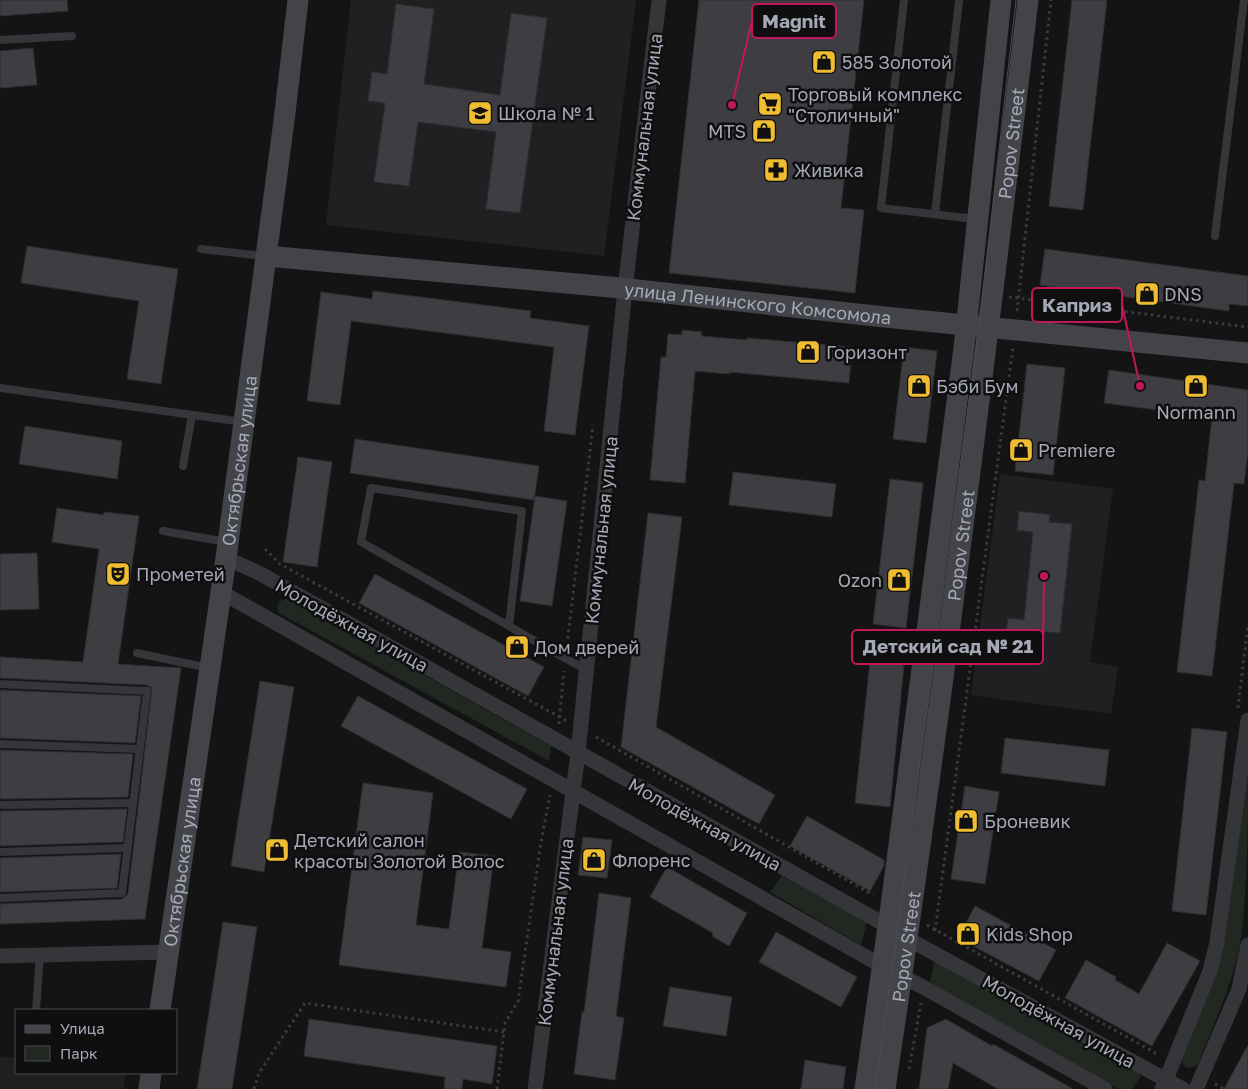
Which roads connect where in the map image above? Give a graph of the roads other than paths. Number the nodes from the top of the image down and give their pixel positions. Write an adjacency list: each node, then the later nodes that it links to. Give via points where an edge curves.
1 (298, 0): 14 (street, Октябрьская улица)
2 (659, 0): 15 (street, Коммунальная улица)
3 (904, 0): 10 (lane, via 881,208)
4 (959, 0): 10 (lane)
5 (1001, 0): 11 (street, Popov Street)
6 (1028, 0): 17 (street, Popov Street)
7 (1244, 0): 12 (lane)
8 (72, 36): 9 (lane)
9 (0, 40)
10 (935, 214): 11 (lane)
11 (977, 219): 16 (street, Popov Street)
12 (1215, 236)
13 (201, 248): 14 (lane)
14 (266, 256): 15 (street, улица Ленинского Комсомола); 21 (street, Октябрьская улица)
15 (625, 289): 16 (street, улица Ленинского Комсомола); 29 (street, Коммунальная улица)
16 (966, 325): 17 (street, улица Ленинского Комсомола); 41 (street, Popov Street)
17 (989, 328): 18 (street, улица Ленинского Комсомола); 42 (street, Popov Street)
18 (1248, 353)
19 (0, 388): 20 (lane)
20 (192, 415): 21 (lane); 22 (lane)
21 (243, 422): 24 (street, Октябрьская улица)
22 (183, 466)
23 (163, 531): 24 (lane)
24 (227, 550): 25 (street, Октябрьская улица); 34 (street, Молодёжная улица, via 259,573)
25 (221, 592): 28 (street, Октябрьская улица); 35 (street, Молодёжная улица)
26 (509, 626): 26 (lane, via 361,542 371,488 522,511); 29 (lane)
27 (137, 653): 28 (lane)
28 (210, 668): 44 (street, Октябрьская улица)
29 (587, 670): 34 (street, Коммунальная улица)
30 (0, 684): 33 (lane, via 147,691)
31 (1248, 720): 53 (street, via 1217,942 1210,971)
32 (0, 744): 33 (lane)
33 (139, 749): 36 (lane)
34 (578, 753): 35 (street, Коммунальная улица); 41 (street, Молодёжная улица)
35 (573, 792): 47 (street, Молодёжная улица); 55 (street, Коммунальная улица)
36 (132, 803): 37 (lane); 38 (lane)
37 (0, 805)
38 (126, 848): 39 (lane); 40 (lane, via 122,892)
39 (0, 852)
40 (0, 898)
41 (888, 928): 42 (street, Молодёжная улица); 47 (street, Popov Street)
42 (908, 939): 48 (street, Popov Street); 53 (street, Молодёжная улица)
43 (1248, 945): 52 (street, via 1239,989)
44 (169, 952): 45 (street); 50 (street, Октябрьская улица)
45 (40, 955): 46 (street); 49 (lane)
46 (0, 956)
47 (882, 966): 48 (street, Молодёжная улица); 56 (street, Popov Street)
48 (902, 977): 57 (street, Popov Street); 58 (street, Молодёжная улица)
49 (36, 1009)
50 (160, 1009)
51 (151, 1074): 54 (street)
52 (1199, 1083)
53 (1164, 1084): 59 (street, Молодёжная улица)
54 (149, 1089)
55 (535, 1089)
56 (865, 1089)
57 (885, 1089)
58 (1105, 1089)
59 (1184, 1089)

